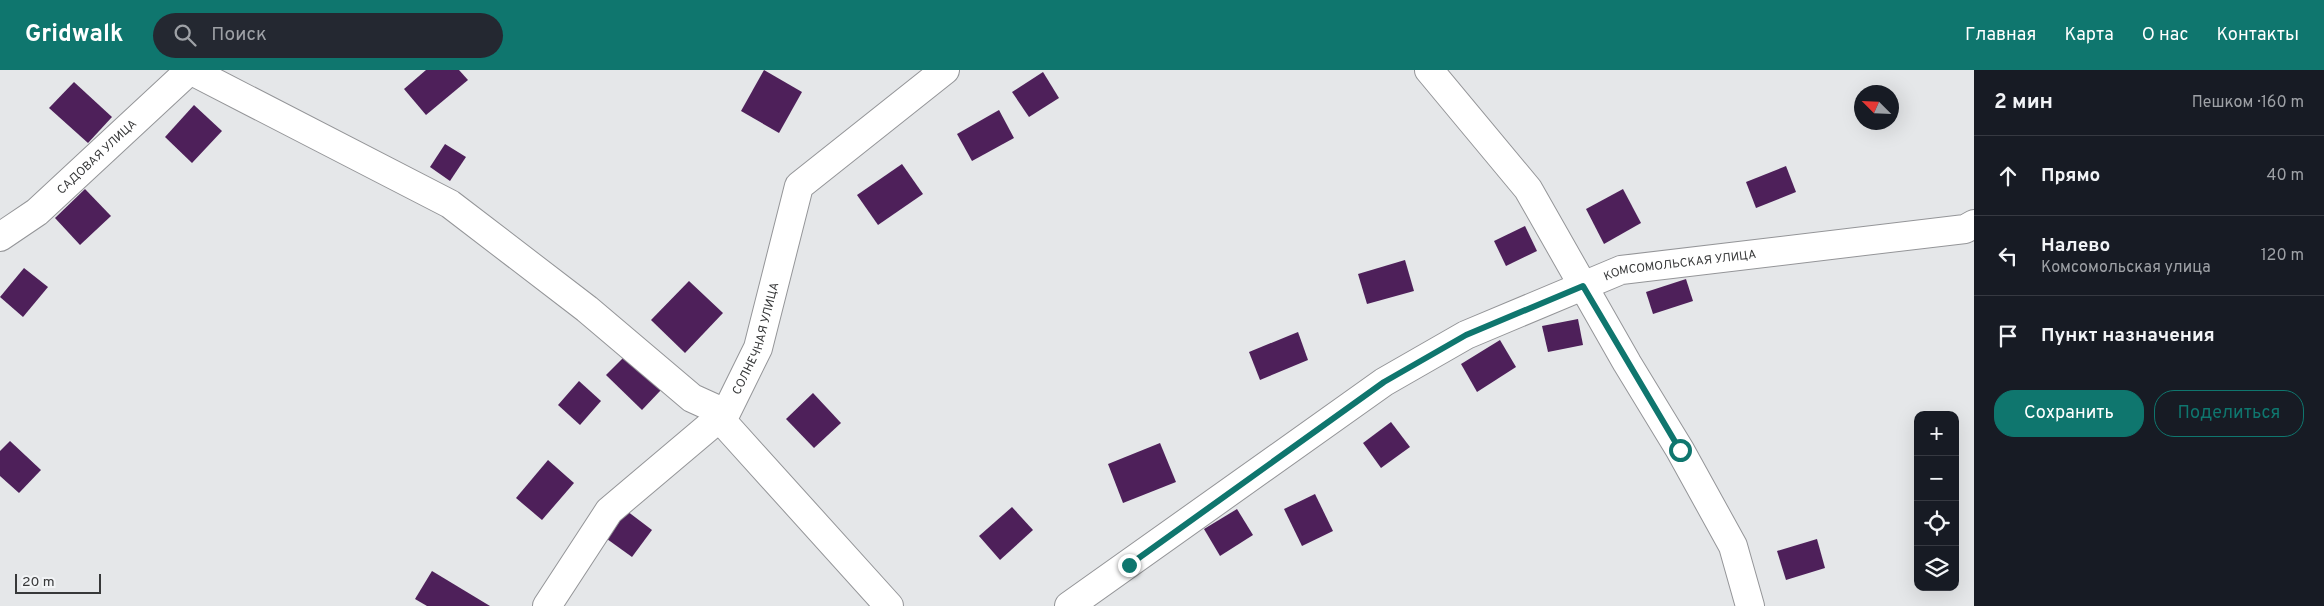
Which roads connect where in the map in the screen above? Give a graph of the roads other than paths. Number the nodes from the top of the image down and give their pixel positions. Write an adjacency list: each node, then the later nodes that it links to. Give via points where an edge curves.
1 (190, 70): 5 (street, САДОВАЯ УЛИЦА, via 37,212); 7 (street, via 450,204 587,309 692,398)
2 (945, 70): 7 (street, СОЛНЕЧНАЯ УЛИЦА, via 799,186 758,348)
3 (1429, 70): 6 (street, via 1528,189)
4 (1969, 227): 6 (street, КОМСОМОЛЬСКАЯ УЛИЦА, via 1621,270)
5 (0, 237)
6 (1583, 286): 10 (street, КОМСОМОЛЬСКАЯ УЛИЦА, via 1466,335 1384,382); 11 (street, via 1733,546)
7 (725, 413): 8 (street, СОЛНЕЧНАЯ УЛИЦА, via 609,511); 9 (street, via 722,421)
8 (547, 606)
9 (889, 606)
10 (1070, 606)
11 (1750, 606)

